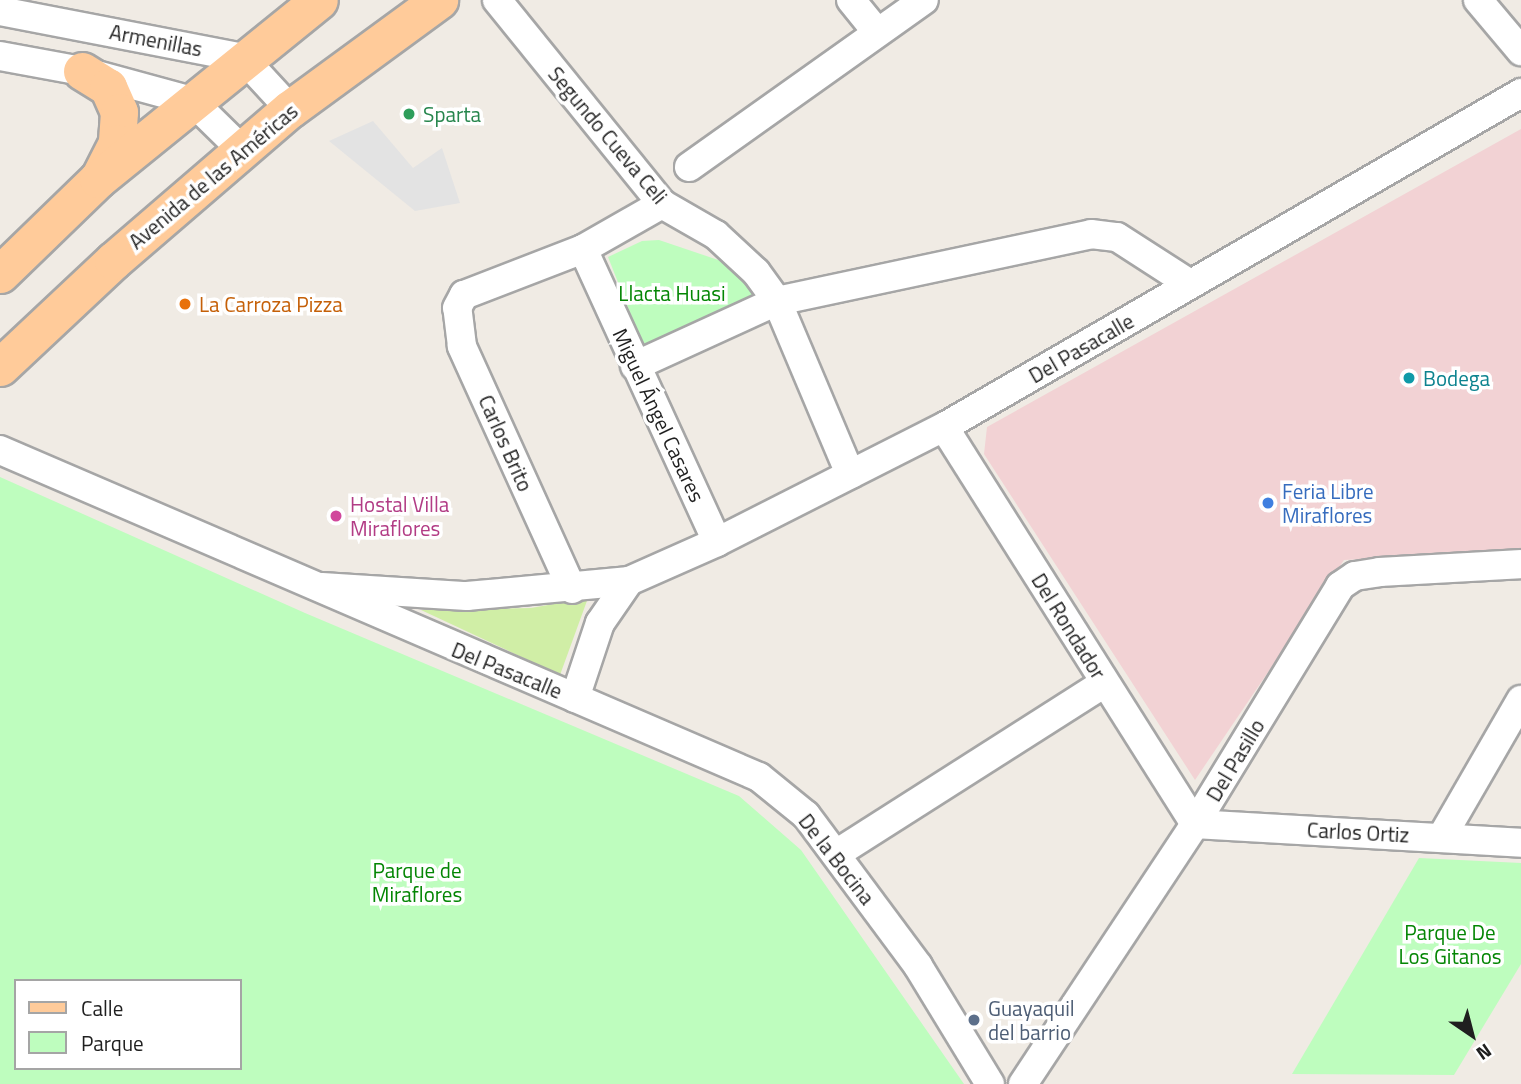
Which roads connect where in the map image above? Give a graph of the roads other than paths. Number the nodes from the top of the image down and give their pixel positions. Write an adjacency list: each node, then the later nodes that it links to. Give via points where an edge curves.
1 (319, 0): 11 (main road)
2 (439, 0): 15 (main road, Avenida de las Américas)
3 (497, 0): 19 (street, Segundo Cueva Celi)
4 (851, 0): 8 (street)
5 (924, 0): 8 (street)
6 (1478, 0): 9 (street)
7 (0, 10): 11 (street, Armenillas)
8 (877, 32): 17 (street)
9 (1521, 51)
10 (0, 56): 12 (street)
11 (243, 58): 14 (main road); 15 (street)
12 (82, 71): 14 (street); 18 (main road, via 108,87 119,112 117,143)
13 (1521, 93): 22 (street, Del Pasacalle)
14 (192, 101): 16 (street); 18 (main road)
15 (290, 109): 16 (main road, Avenida de las Américas)
16 (242, 150): 25 (main road, Avenida de las Américas, via 113,261)
17 (689, 167)
18 (98, 179): 21 (main road)
19 (662, 204): 20 (street); 23 (street, Segundo Cueva Celi, via 733,249)
20 (583, 249): 24 (street, Miguel Ángel Casares); 33 (street, Carlos Brito, via 464,295 457,308 461,346)
21 (0, 274)
22 (1190, 284): 23 (street, via 1117,237 1091,234); 26 (street, Del Pasacalle)
23 (777, 301): 24 (street); 28 (street, Segundo Cueva Celi)
24 (635, 366): 29 (street, Miguel Ángel Casares)
25 (0, 368)
26 (944, 427): 28 (street, Del Pasacalle); 34 (street, Del Rondador)
27 (0, 450): 32 (street, Del Pasacalle)
28 (850, 474): 29 (street, Del Pasacalle)
29 (717, 542): 31 (street, Del Pasacalle)
30 (1521, 564): 37 (street, Del Pasillo, via 1380,572 1355,576 1340,586)
31 (629, 580): 33 (street, Del Pasacalle); 35 (street, Del Pasacalle, via 600,623)
32 (321, 587): 33 (street, Del Pasacalle, via 467,596); 35 (street, Del Pasacalle)
33 (572, 589)
34 (1104, 683): 37 (street, Del Rondador); 40 (street)
35 (575, 698): 40 (street, De la Bocina, via 758,777 806,815)
36 (1521, 700): 38 (street)
37 (1195, 824): 38 (street, Carlos Ortiz); 42 (street, Del Pasillo)
38 (1443, 835): 39 (street, Carlos Ortiz)
39 (1521, 843)
40 (836, 854): 41 (street, De la Bocina, via 918,966)
41 (990, 1084)
42 (1023, 1084)

